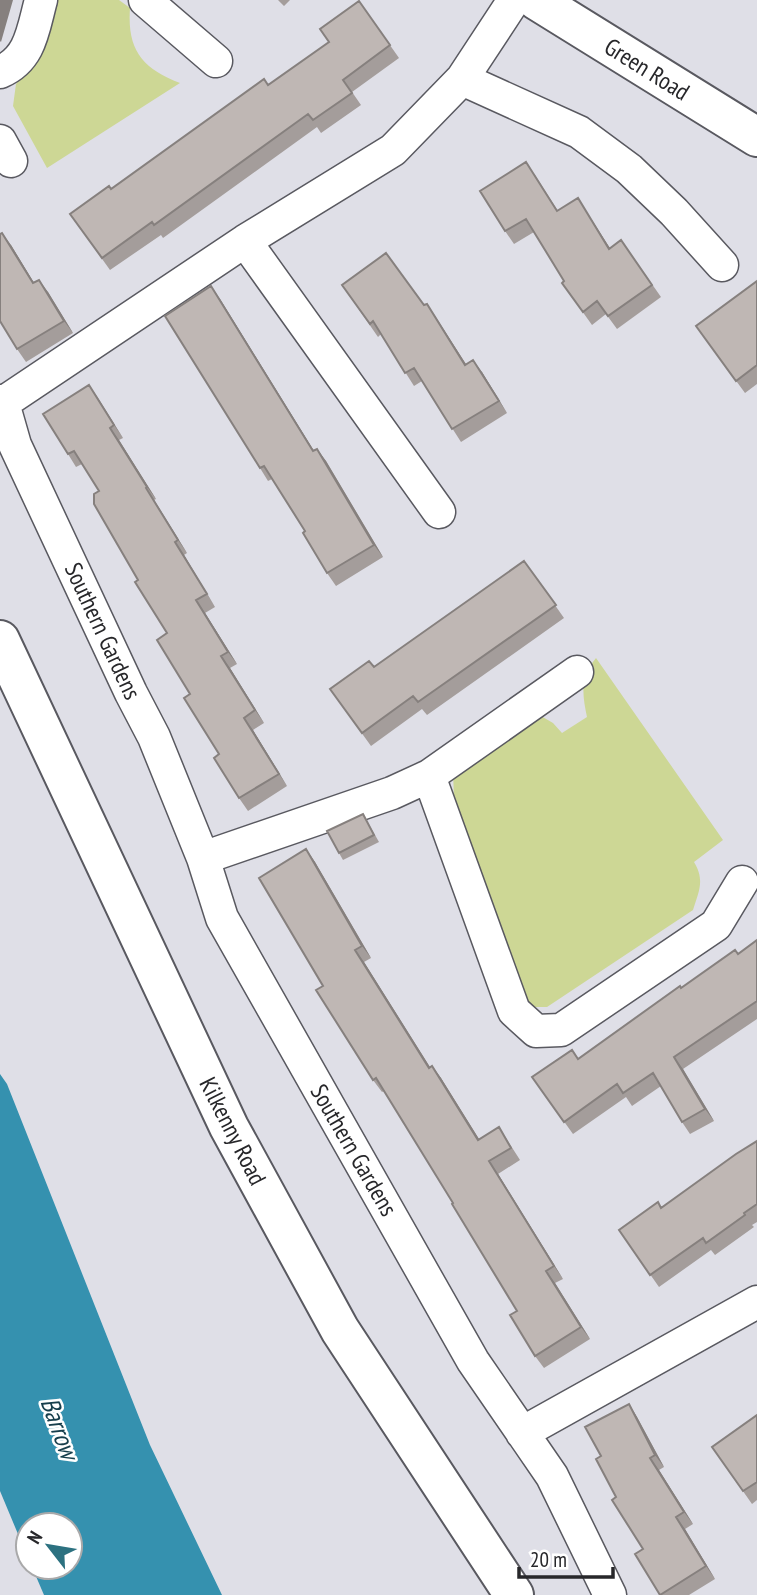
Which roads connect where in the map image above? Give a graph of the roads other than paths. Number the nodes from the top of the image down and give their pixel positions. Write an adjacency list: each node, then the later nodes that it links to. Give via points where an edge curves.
1 (41, 0): 6 (street, via 27,50)
2 (145, 0): 5 (street)
3 (514, 0): 7 (street, Southern Gardens)
4 (536, 0): 8 (main road, Green Road)
5 (216, 61)
6 (0, 72)
7 (462, 79): 9 (street, Southern Gardens, via 393,150); 10 (street, via 579,132 629,169)
8 (757, 137)
9 (245, 241): 11 (street, Southern Gardens); 12 (street)
10 (722, 265)
11 (1, 402): 16 (street, Southern Gardens, via 15,445 154,737)
12 (439, 512)
13 (0, 639): 20 (main road, Kilkenny Road, via 229,1127 340,1330)
14 (577, 672): 15 (street)
15 (429, 776): 16 (street); 17 (street, via 514,1011 536,1031 561,1030 716,925)
16 (203, 858): 19 (street, Southern Gardens, via 222,918 473,1361)
17 (742, 882)
18 (757, 1302): 19 (street)
19 (522, 1433): 21 (street, Southern Gardens, via 552,1476)
20 (514, 1595)
21 (610, 1595)

